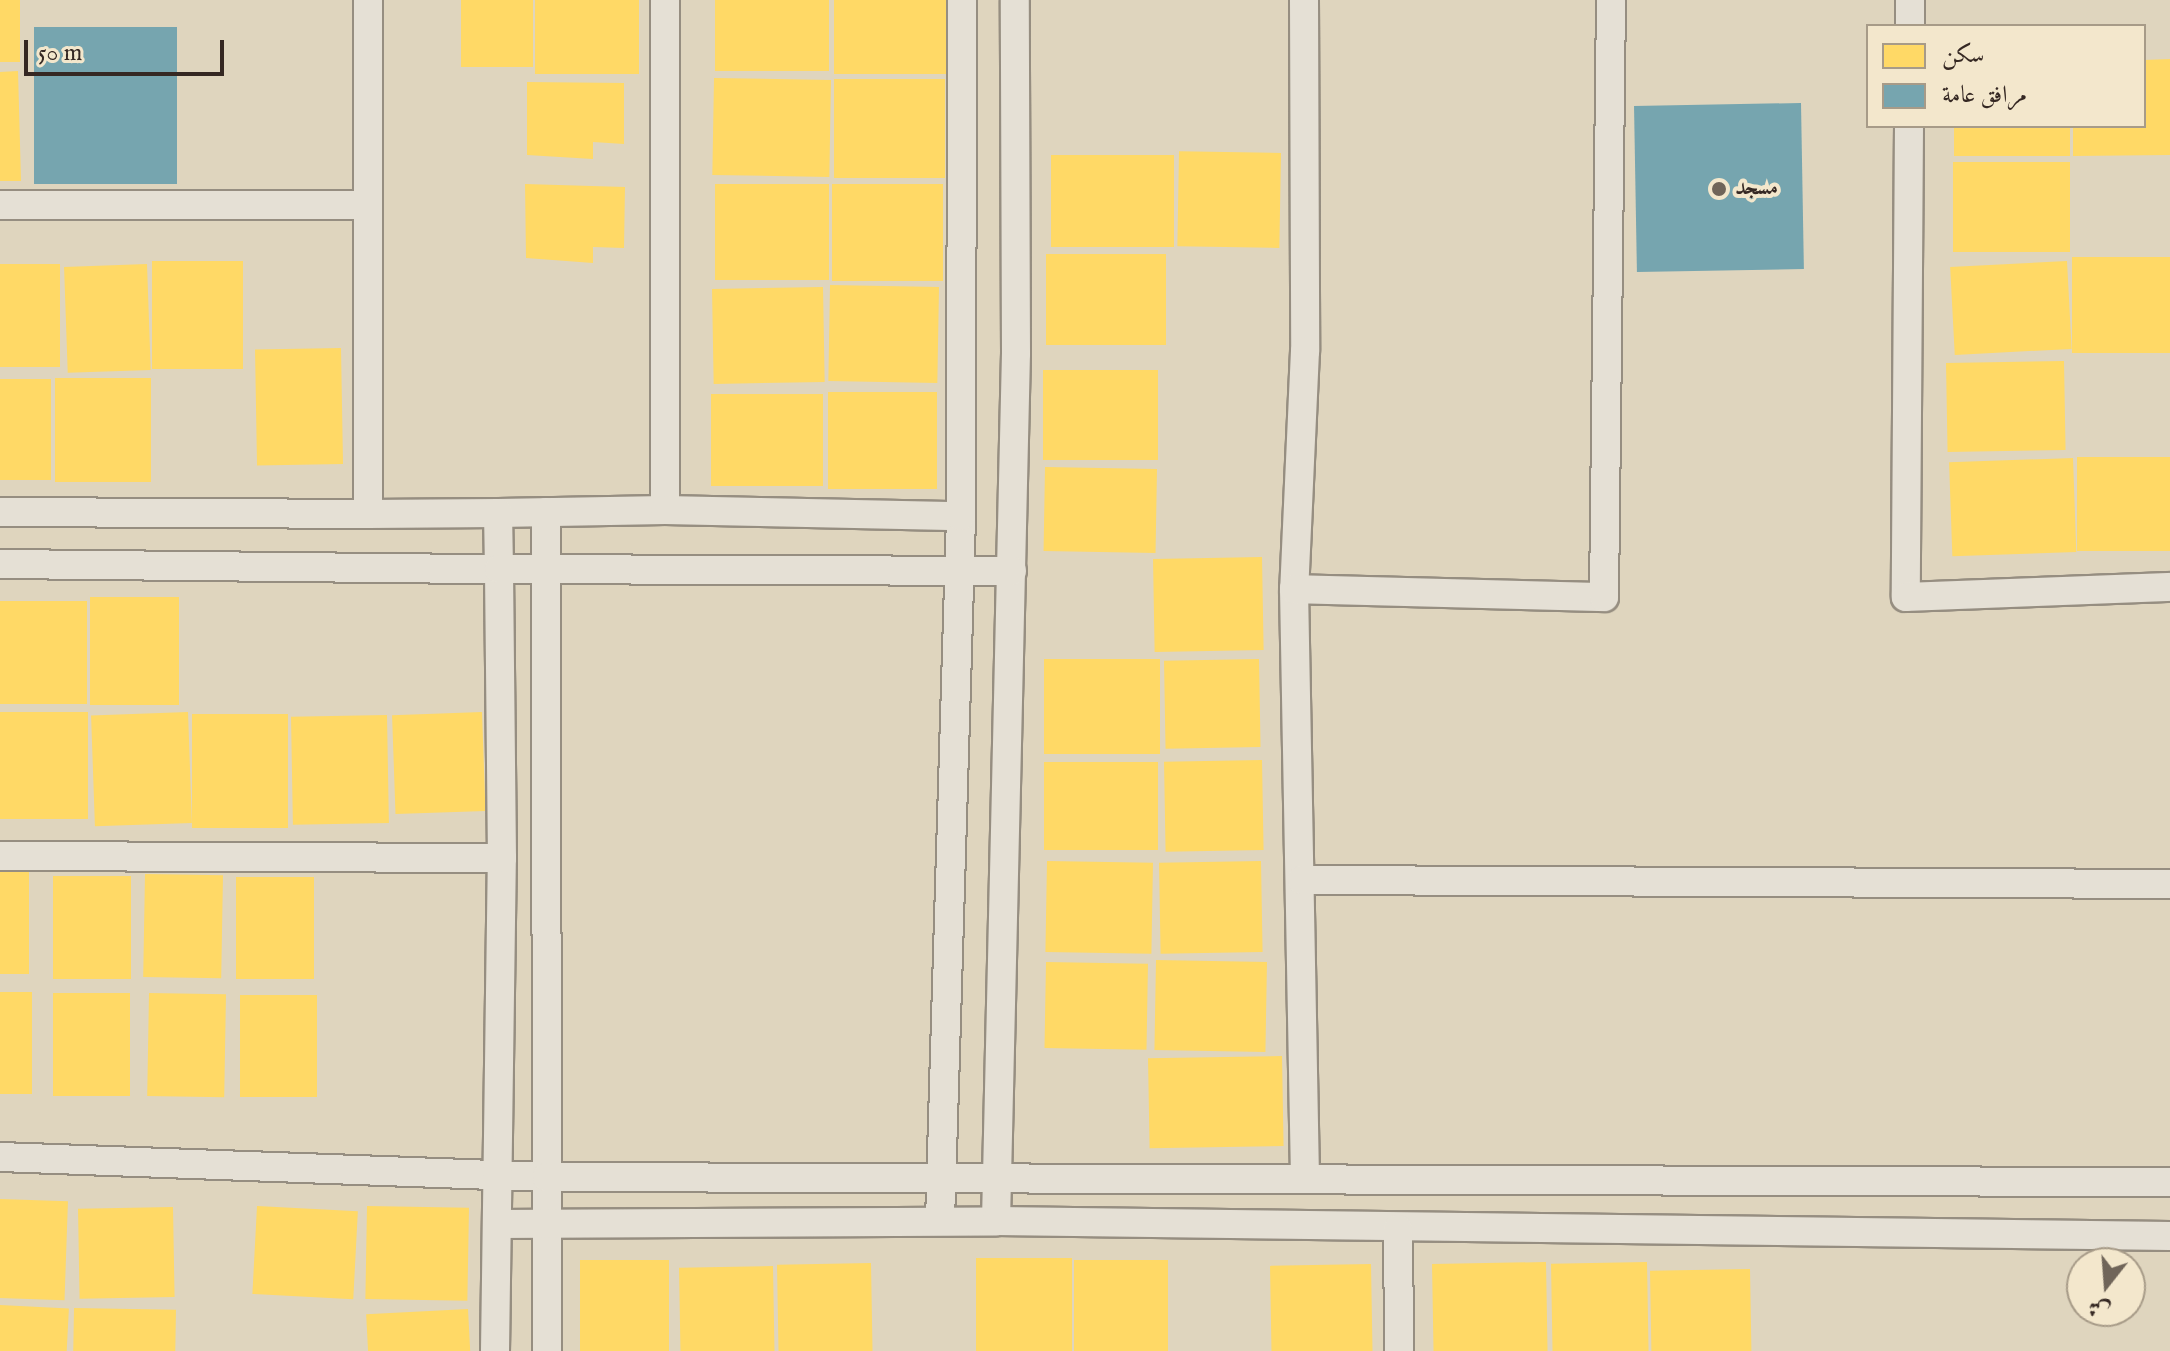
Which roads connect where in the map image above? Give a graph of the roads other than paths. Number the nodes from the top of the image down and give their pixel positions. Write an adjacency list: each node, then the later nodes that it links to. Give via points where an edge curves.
1 (368, 0): 11 (street)
2 (665, 0): 12 (street)
3 (962, 0): 17 (street)
4 (1015, 0): 21 (street)
5 (1304, 0): 24 (street, via 1305,351)
6 (1611, 0): 24 (street, via 1604,597)
7 (1910, 0): 8 (street)
8 (1910, 24)
9 (1909, 128): 23 (street, via 1906,597)
10 (0, 205): 11 (street)
11 (368, 205): 16 (street)
12 (665, 510): 14 (street); 17 (street)
13 (0, 512): 16 (street)
14 (546, 512): 15 (street); 20 (street)
15 (498, 513): 16 (street); 19 (street)
16 (368, 514)
17 (961, 516): 22 (street)
18 (0, 564): 19 (street)
19 (499, 569): 20 (street); 26 (street)
20 (546, 570): 22 (street); 32 (street)
21 (1012, 571): 22 (street); 31 (street)
22 (958, 574): 34 (street)
23 (2170, 587)
24 (1294, 589): 27 (street)
25 (0, 856): 26 (street)
26 (502, 858): 30 (street)
27 (1302, 880): 28 (street); 33 (street)
28 (2170, 884)
29 (0, 1157): 30 (street)
30 (497, 1175): 32 (street); 38 (street)
31 (998, 1176): 33 (street); 34 (street); 37 (street)
32 (547, 1177): 34 (street); 39 (street)
33 (1305, 1179): 35 (street)
34 (939, 1180): 36 (street)
35 (2170, 1182)
36 (940, 1221): 37 (street); 39 (street)
37 (996, 1221): 40 (street)
38 (497, 1224): 39 (street); 42 (street)
39 (548, 1226): 43 (street)
40 (1398, 1229): 41 (street); 44 (street)
41 (2170, 1236)
42 (495, 1351)
43 (547, 1351)
44 (1399, 1351)

